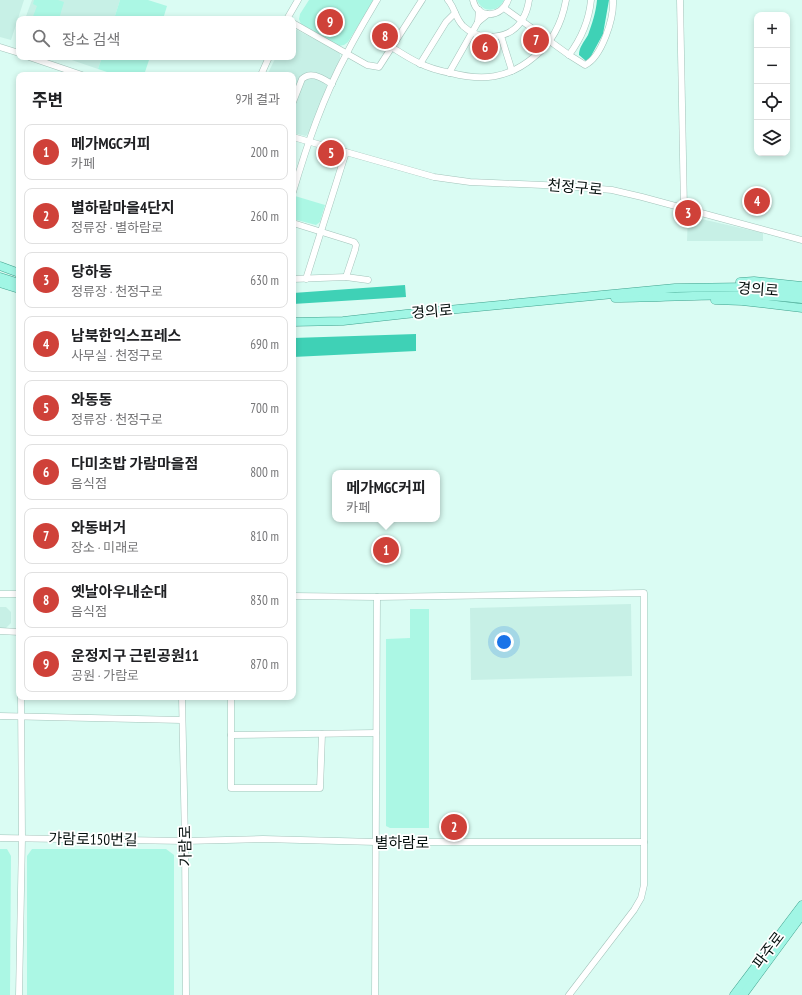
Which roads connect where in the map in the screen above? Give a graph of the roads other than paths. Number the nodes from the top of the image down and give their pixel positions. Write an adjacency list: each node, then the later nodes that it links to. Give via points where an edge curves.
1 (298, 0): 16 (street)
2 (377, 0): 26 (street)
3 (422, 0): 24 (street)
4 (448, 0): 14 (street)
5 (473, 0): 13 (street)
6 (508, 0): 12 (street)
7 (529, 0): 17 (street, via 528,10)
8 (566, 0): 22 (street, via 557,28)
9 (591, 0): 27 (street, via 585,26)
10 (613, 0): 27 (street, via 607,35 593,59 585,65)
11 (680, 0): 41 (street)
12 (504, 8): 15 (street, via 498,13); 17 (street)
13 (480, 10): 15 (street); 18 (street)
14 (455, 13): 20 (street, via 464,27); 30 (street, via 446,22)
15 (488, 14): 18 (street)
16 (289, 16)
17 (522, 21): 21 (street); 22 (street)
18 (478, 22): 20 (street)
19 (296, 25): 26 (street)
20 (473, 33): 21 (street, via 491,37); 34 (street)
21 (501, 36): 31 (street)
22 (549, 41): 27 (street); 31 (street, via 527,63)
23 (0, 47): 25 (street)
24 (392, 48): 26 (street, via 379,67 367,65); 30 (street)
25 (16, 52)
26 (346, 54): 35 (street)
27 (569, 56)
28 (38, 60): 32 (street)
29 (268, 60): 33 (street)
30 (420, 64): 34 (street)
31 (512, 71): 34 (street, via 480,78)
32 (73, 72)
33 (263, 72)
34 (449, 73)
35 (332, 84): 36 (street, via 309,74 302,78); 38 (street)
36 (296, 94)
37 (296, 138): 38 (street, 천정구로)
38 (309, 142): 39 (street, 천정구로); 40 (street)
39 (346, 152): 41 (street, 천정구로, via 434,177 470,182 596,188 627,193); 43 (street)
40 (296, 183)
41 (684, 209): 44 (street, 천정구로)
42 (296, 224): 43 (street)
43 (321, 231): 48 (street, via 354,242 356,245); 50 (street)
44 (802, 240)
45 (0, 266): 46 (main road)
46 (16, 272)
47 (0, 277): 52 (main road)
48 (346, 277): 50 (street); 51 (street)
49 (296, 279): 50 (street)
50 (306, 279)
51 (368, 280)
52 (16, 282)
53 (0, 283): 55 (main road)
54 (802, 286): 57 (main road, via 754,281 670,283)
55 (16, 288)
56 (802, 293): 57 (main road, 경의로, via 747,287 675,288)
57 (619, 296): 58 (main road, 경의로, via 740,294); 59 (main road, via 742,300); 60 (main road, 경의로, via 343,321)
58 (802, 299)
59 (802, 308)
60 (296, 322)
61 (0, 594): 62 (street)
62 (16, 594)
63 (296, 596): 64 (street)
64 (376, 596): 73 (street); 80 (street, via 644,593)
65 (0, 631): 66 (street)
66 (16, 632)
67 (21, 700): 71 (street)
68 (182, 700): 72 (street, 가람로)
69 (231, 700): 75 (street)
70 (0, 716): 71 (street)
71 (21, 716): 72 (street); 77 (street)
72 (182, 720): 78 (street, 가람로)
73 (376, 733): 74 (street); 79 (street)
74 (322, 734): 75 (street); 75 (street, via 320,788 231,788)
75 (231, 735)
76 (0, 838): 77 (street, 가람로150번길)
77 (22, 838): 78 (street, 가람로150번길); 84 (street)
78 (185, 842): 79 (street, 별하람로, via 263,839); 85 (street, 가람로)
79 (376, 842): 80 (street, 별하람로); 86 (street)
80 (644, 842): 87 (street, via 644,885 641,898)
81 (802, 905): 83 (main road, 파주로)
82 (802, 915): 83 (main road, 파주로)
83 (792, 924): 88 (main road, 파주로); 89 (main road, 파주로)
84 (19, 995)
85 (186, 995)
86 (375, 995)
87 (569, 995)
88 (734, 995)
89 (743, 995)

